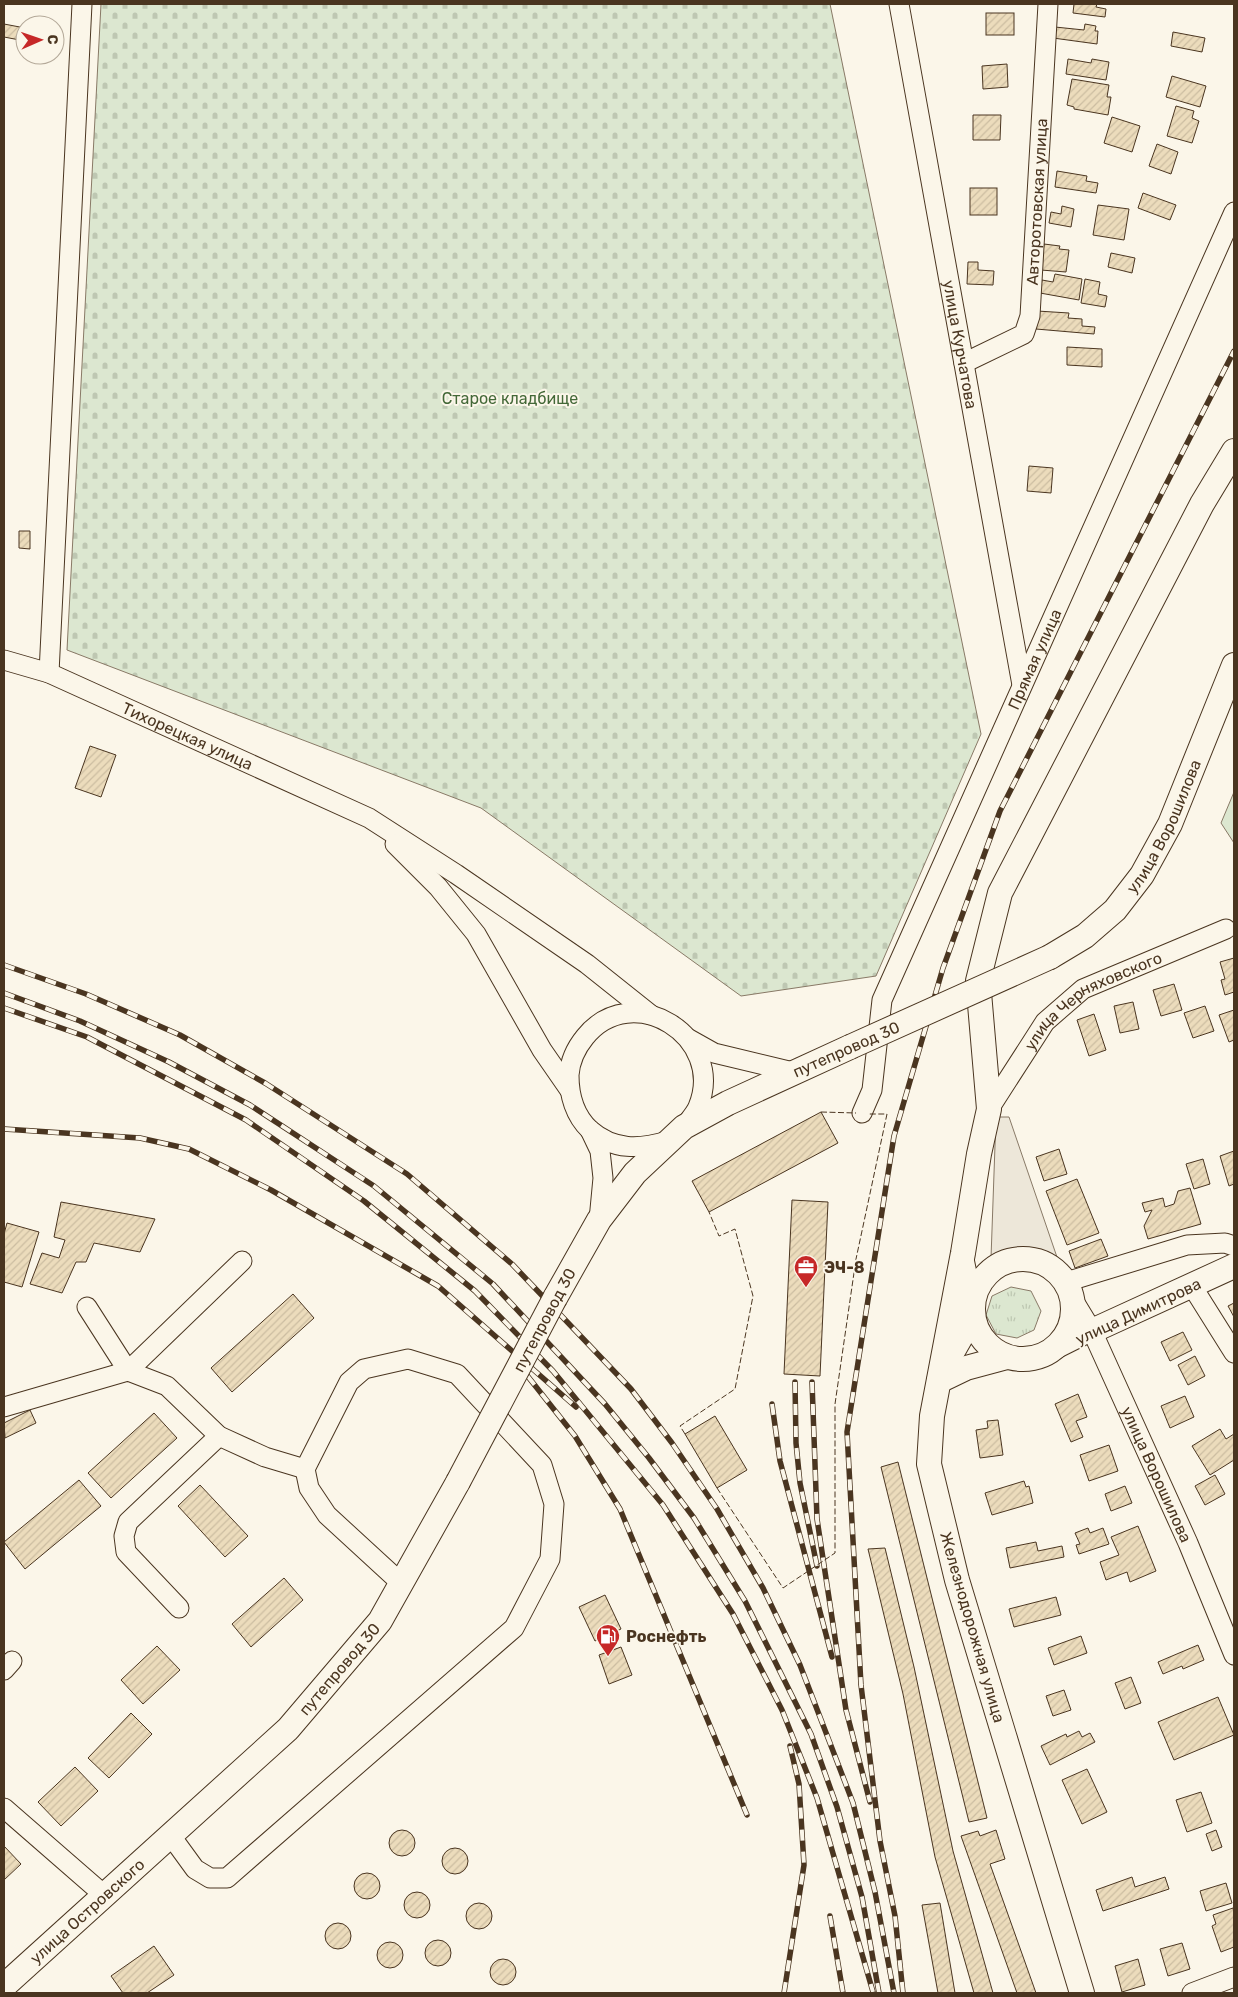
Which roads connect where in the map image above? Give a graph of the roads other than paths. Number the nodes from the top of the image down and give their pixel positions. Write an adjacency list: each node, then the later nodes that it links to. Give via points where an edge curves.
1 (82, 4): 9 (street)
2 (899, 4): 5 (street, улица Курчатова)
3 (1048, 4): 5 (street, Авторотовская улица, via 1030,316 1024,334)
4 (1234, 212): 10 (street, Прямая улица)
5 (964, 363): 10 (street, улица Курчатова)
6 (1234, 451): 18 (main road, Железнодорожная улица, via 1202,504 1000,892 978,980)
7 (4, 660): 9 (street, Тихорецкая улица)
8 (1234, 665): 13 (main road, улица Ворошилова, via 1170,824 1142,875 1115,910 1085,936)
9 (49, 673): 11 (street, Тихорецкая улица)
10 (1022, 685): 19 (street, Прямая улица, via 882,1000 872,1090)
11 (369, 818): 14 (street, via 579,958); 17 (street, via 438,887 476,934 542,1050)
12 (1226, 929): 18 (street, улица Черняховского, via 1083,989 1044,1022)
13 (1050, 957): 16 (main road, путепровод 30, bridge)
14 (651, 1015): 15 (street, via 672,1024); 17 (street, via 630,1013 609,1019 590,1030 577,1048 570,1068)
15 (689, 1039): 16 (street, via 714,1053); 21 (street, via 700,1060 703,1084 698,1107)
16 (793, 1072): 21 (main road, путепровод 30, via 728,1103)
17 (569, 1089): 20 (street, via 576,1111)
18 (990, 1109): 24 (main road, Железнодорожная улица, via 979,1154)
19 (862, 1113)
20 (589, 1129): 21 (street, via 606,1142 626,1148 648,1147); 22 (street, via 600,1151 603,1178)
21 (677, 1134): 22 (main road, путепровод 30, via 635,1173)
22 (599, 1220): 40 (main road, путепровод 30, bridge)
23 (1234, 1246): 28 (street, via 1225,1243 1187,1245)
24 (963, 1253): 30 (street); 36 (main road, Железнодорожная улица)
25 (242, 1261): 35 (street)
26 (1234, 1266): 27 (main road, улица Димитрова)
27 (1192, 1286): 31 (main road, улица Димитрова); 32 (street)
28 (1069, 1290): 30 (main road, via 1054,1269 1039,1261 1021,1259 1004,1262 989,1272 979,1285); 31 (street, улица Ворошилова); 33 (main road, via 1073,1316 1067,1333 1057,1346)
29 (86, 1308): 35 (street)
30 (974, 1311): 34 (main road, via 980,1336 992,1349); 36 (street)
31 (1092, 1331): 33 (street, улица Димитрова); 42 (street, улица Ворошилова, via 1188,1543)
32 (1234, 1353)
33 (1042, 1356): 34 (main road)
34 (1008, 1357): 36 (main road, via 966,1368)
35 (128, 1371): 37 (street); 38 (street, via 167,1386)
36 (938, 1381): 48 (main road, Железнодорожная улица, via 929,1464 958,1580)
37 (4, 1407)
38 (219, 1436): 39 (street, via 265,1457); 41 (street, via 128,1522 124,1536 126,1552)
39 (305, 1469): 40 (street, via 309,1488 326,1515); 44 (street, via 349,1382 364,1369 408,1359 457,1374 542,1465 554,1504 550,1559 514,1628 227,1878 210,1878 195,1869)
40 (401, 1583): 44 (main road, путепровод 30, via 380,1621 288,1729)
41 (179, 1608)
42 (1234, 1655)
43 (4, 1808): 45 (street)
44 (170, 1836): 45 (main road, улица Островского)
45 (104, 1895): 47 (main road, улица Островского)
46 (1234, 1977): 49 (street)
47 (4, 1986)
48 (1082, 1993)
49 (1192, 1993)

